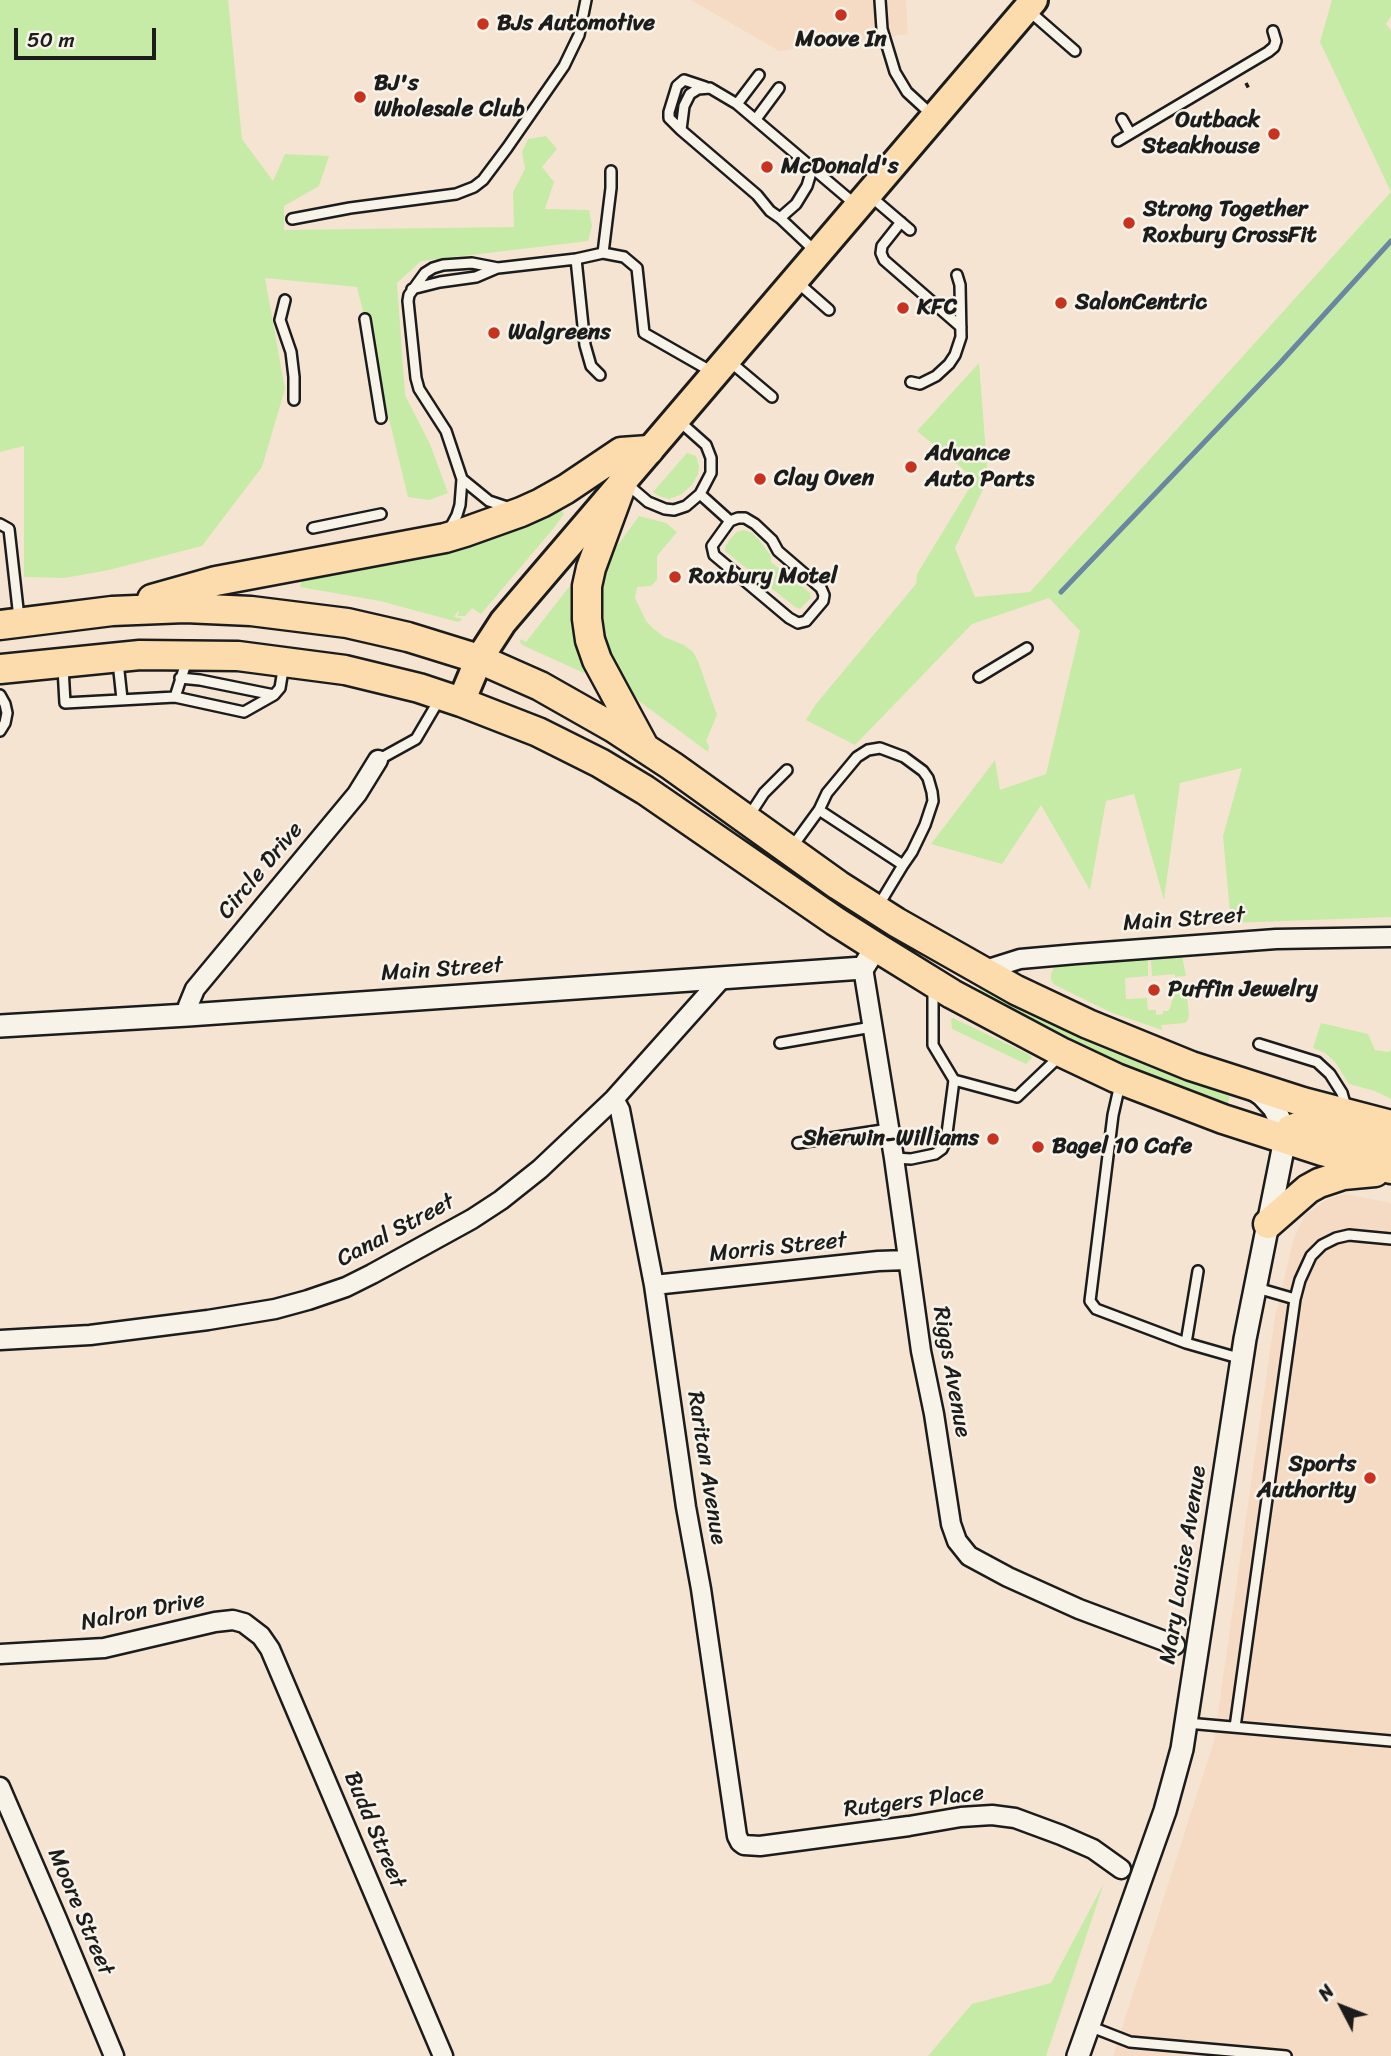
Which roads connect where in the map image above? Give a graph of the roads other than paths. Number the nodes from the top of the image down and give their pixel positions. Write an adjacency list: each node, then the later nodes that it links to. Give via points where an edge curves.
1 (586, 0): 20 (lane, via 579,35 564,66 474,187 456,194)
2 (880, 0): 10 (lane, via 882,29 895,72 907,92)
3 (1030, 4): 5 (lane); 10 (main road)
4 (1273, 31): 14 (lane, via 1276,41 1268,52)
5 (1075, 51)
6 (759, 75): 9 (lane)
7 (710, 88): 9 (lane); 13 (lane, via 690,94); 13 (lane, via 689,80 677,86 669,118)
8 (779, 88): 11 (lane)
9 (737, 104): 11 (lane)
10 (934, 116): 18 (main road)
11 (755, 119): 16 (lane)
12 (1122, 119): 14 (lane)
13 (681, 130): 19 (lane)
14 (1130, 133): 15 (lane)
15 (1118, 141)
16 (808, 163): 18 (lane); 19 (lane, via 807,186 796,205)
17 (611, 171): 23 (lane)
18 (862, 200): 21 (lane); 24 (main road)
19 (780, 218): 24 (lane)
20 (292, 219)
21 (901, 222): 22 (lane); 33 (lane, via 880,249 884,260)
22 (910, 230)
23 (603, 253): 25 (lane); 34 (lane, via 624,257 637,268 645,333)
24 (818, 253): 28 (main road)
25 (576, 259): 26 (lane); 35 (lane, via 585,345)
26 (498, 268): 29 (lane, via 476,277); 29 (lane, via 472,263 443,265 425,273)
27 (957, 275): 33 (lane)
28 (794, 280): 31 (lane); 34 (main road)
29 (412, 289): 42 (lane, via 408,301 416,378 446,431)
30 (285, 300): 38 (lane, via 280,320 291,352)
31 (829, 310)
32 (365, 319): 39 (lane)
33 (961, 327): 36 (lane, via 959,346 943,371 920,384)
34 (721, 366): 37 (lane); 40 (main road)
35 (600, 375)
36 (911, 382)
37 (772, 397)
38 (294, 400)
39 (381, 418)
40 (676, 419): 41 (main road); 44 (lane, via 709,451 711,472)
41 (649, 450): 43 (main road); 45 (highway, via 621,452)
42 (462, 479): 45 (lane, via 489,501); 50 (lane, via 457,515)
43 (623, 481): 44 (lane, via 666,509 686,506); 55 (main road, via 503,622); 67 (highway, via 591,568 587,619 597,660)
44 (700, 494): 47 (lane)
45 (522, 512): 50 (highway)
46 (381, 514): 49 (lane)
47 (730, 522): 47 (lane, via 745,518 755,524 823,591 824,601 806,621 797,623 789,618 714,555 712,546)
48 (0, 523): 52 (lane, via 9,529)
49 (313, 528)
50 (445, 538): 51 (highway, via 216,581)
51 (112, 611): 52 (highway); 55 (highway, via 185,608 279,613 408,637)
52 (10, 624)
53 (1027, 649): 60 (lane)
54 (117, 657): 57 (highway); 58 (highway); 65 (lane)
55 (479, 659): 64 (main road); 67 (highway, via 579,706)
56 (284, 661): 58 (highway, via 239,656); 62 (lane, via 280,688); 64 (highway, via 354,672)
57 (63, 662): 59 (highway); 65 (lane, via 65,702)
58 (184, 666): 62 (lane, via 200,680); 63 (lane)
59 (0, 670)
60 (979, 677)
61 (0, 695): 66 (lane, via 7,713)
62 (274, 695): 63 (lane, via 244,712)
63 (175, 697): 65 (lane)
64 (451, 698): 68 (lane, via 416,738); 76 (highway, via 538,732 645,790 835,921)
65 (122, 699)
66 (0, 731)
67 (645, 747): 71 (highway)
68 (378, 760): 80 (street, Circle Drive, via 357,794 201,981 191,996)
69 (787, 770): 71 (lane, via 764,793)
70 (819, 810): 72 (lane); 73 (lane); 73 (lane, via 827,793 868,750 880,748 904,757 928,778 933,801)
71 (747, 820): 72 (highway)
72 (789, 850): 74 (highway)
73 (903, 865): 74 (lane)
74 (876, 909): 79 (highway)
75 (1391, 937): 79 (street, Main Street, via 1276,939 1020,959)
76 (869, 957): 77 (street, Main Street); 78 (highway); 82 (street, Riggs Avenue)
77 (723, 977): 80 (street, Main Street); 89 (street, Canal Street)
78 (933, 982): 79 (highway); 86 (lane, via 933,1045)
79 (972, 985): 85 (highway); 88 (highway)
80 (188, 1015): 81 (street, Main Street)
81 (0, 1026)
82 (872, 1027): 83 (lane); 92 (street, Riggs Avenue)
83 (780, 1043)
84 (1259, 1044): 90 (lane, via 1322,1066 1342,1093)
85 (1063, 1053): 86 (lane, via 1017,1097); 87 (highway)
86 (954, 1080): 96 (lane, via 942,1149 911,1159)
87 (1121, 1080): 93 (highway); 106 (lane, via 1090,1301 1096,1309)
88 (1246, 1085): 90 (highway); 93 (street, via 1273,1108)
89 (614, 1099): 102 (street, Raritan Avenue, via 620,1110); 105 (street, Canal Street, via 501,1199 346,1287 286,1306 208,1320 90,1335)
90 (1349, 1115): 91 (highway)
91 (1391, 1125)
92 (889, 1129): 94 (lane); 96 (street, Riggs Avenue)
93 (1284, 1139): 95 (highway, via 1291,1129 1301,1126); 97 (highway); 98 (street, Mary Louise Avenue)
94 (798, 1143)
95 (1391, 1147)
96 (894, 1158): 100 (street, Riggs Avenue)
97 (1391, 1170): 98 (highway, via 1342,1175 1319,1183)
98 (1268, 1224): 103 (street, Mary Louise Avenue)
99 (1391, 1238): 104 (lane, via 1349,1235 1322,1245 1304,1268)
100 (907, 1260): 102 (street, Morris Street); 109 (street, Riggs Avenue, via 951,1524 960,1547 1008,1577)
101 (1198, 1270): 106 (lane)
102 (654, 1286): 115 (street, Raritan Avenue, via 737,1836)
103 (1254, 1288): 104 (lane); 107 (street, Mary Louise Avenue)
104 (1295, 1299): 112 (lane)
105 (0, 1340)
106 (1186, 1343): 107 (lane)
107 (1242, 1359): 111 (street, Mary Louise Avenue)
108 (252, 1628): 110 (street, Nalron Drive, via 233,1620 104,1648); 120 (street, Budd Street, via 270,1649)
109 (1175, 1645)
110 (0, 1654)
111 (1187, 1723): 112 (lane); 117 (street, Mary Louise Avenue, via 1165,1811)
112 (1235, 1727): 113 (lane)
113 (1391, 1741)
114 (0, 1787): 119 (street, Moore Street)
115 (744, 1845): 116 (street, Rutgers Place, via 992,1815 1015,1818 1061,1835 1093,1849)
116 (1121, 1869)
117 (1089, 2026): 118 (lane, via 1130,2042); 121 (street, Mary Louise Avenue)
118 (1169, 2045): 122 (lane); 123 (lane)
119 (114, 2056)
120 (443, 2056)
121 (1078, 2056)
122 (1168, 2056)
123 (1286, 2056)

